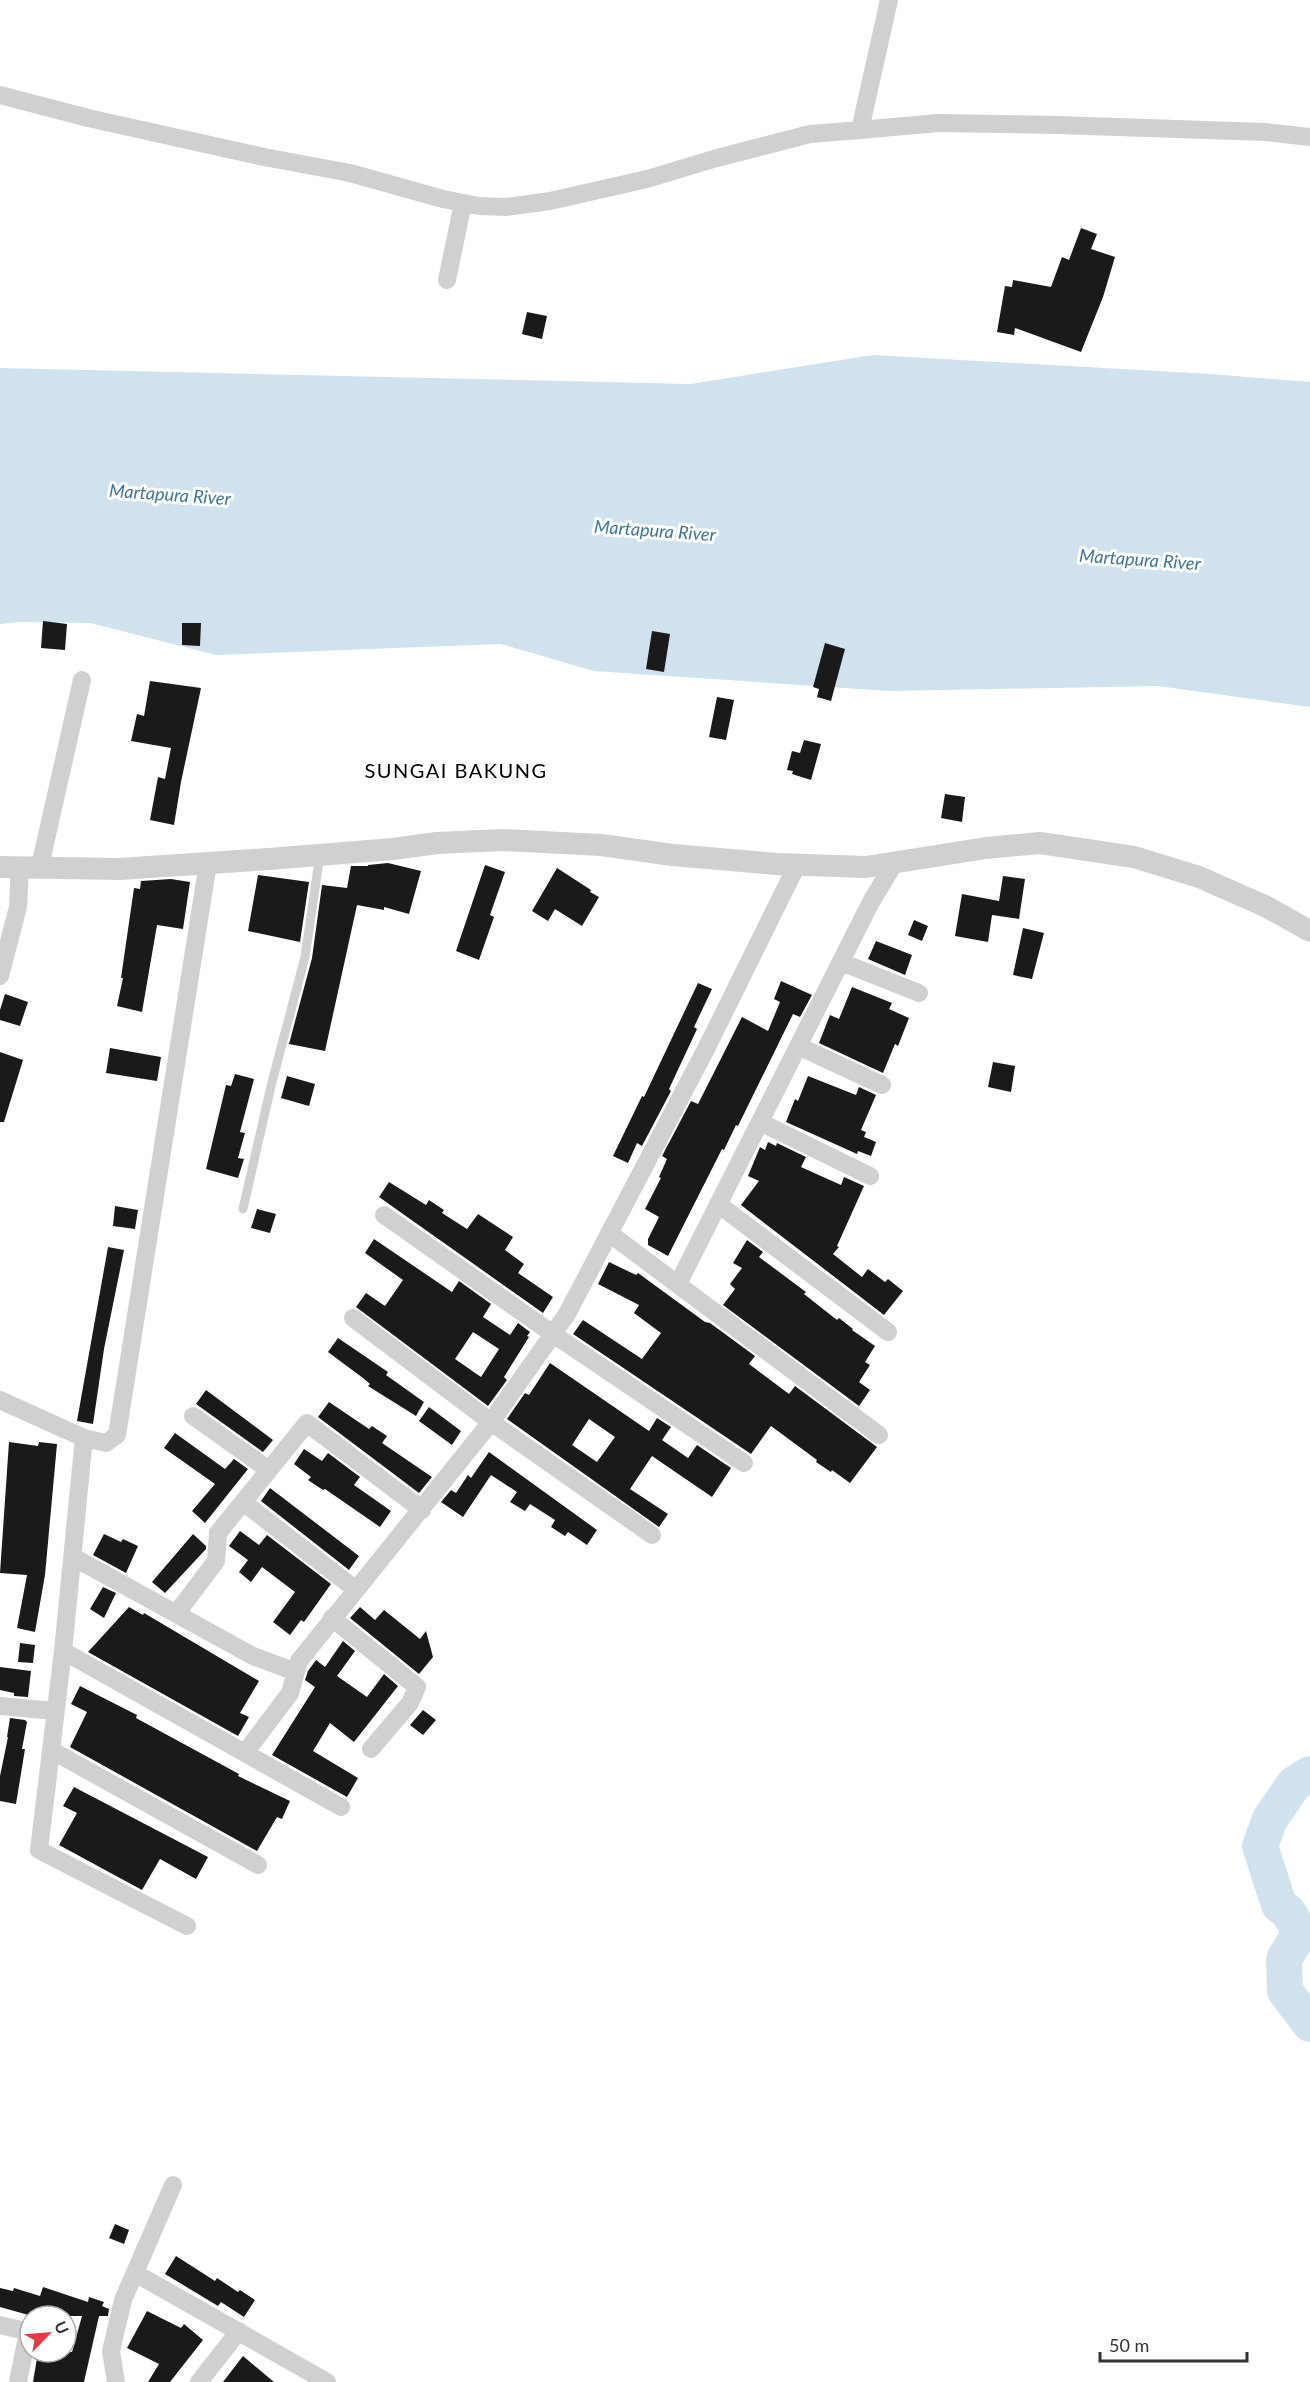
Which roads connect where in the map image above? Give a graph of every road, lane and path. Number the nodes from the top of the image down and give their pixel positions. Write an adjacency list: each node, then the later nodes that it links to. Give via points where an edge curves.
1 (889, 0): 3 (street)
2 (0, 95): 5 (street, via 253,155 350,173)
3 (860, 130): 4 (street, via 938,123 1264,132); 5 (street, via 810,134 647,180 550,201 506,207)
4 (1310, 137)
5 (463, 203): 6 (street)
6 (447, 280)
7 (82, 680): 12 (street)
8 (320, 854): 10 (street); 11 (street, via 437,843 535,840); 22 (lane, via 304,957)
9 (895, 862): 11 (street, via 866,867); 13 (street, via 1020,844 1106,851 1199,878 1265,906); 14 (street)
10 (208, 863): 12 (street, via 119,869); 33 (street, via 117,1435 106,1443)
11 (797, 865): 24 (street)
12 (20, 867): 15 (street, via 18,907)
13 (1310, 932)
14 (841, 962): 16 (street); 17 (street)
15 (0, 976)
16 (920, 993)
17 (798, 1046): 18 (street); 19 (street)
18 (882, 1085)
19 (760, 1122): 20 (street); 21 (street)
20 (870, 1176)
21 (718, 1204): 25 (street); 27 (street)
22 (243, 1209)
23 (384, 1215): 28 (street)
24 (609, 1233): 25 (street); 28 (street)
25 (678, 1284): 32 (street)
26 (353, 1318): 31 (street)
27 (888, 1332)
28 (553, 1334): 31 (street); 34 (street)
29 (0, 1400): 33 (street)
30 (193, 1416): 35 (street)
31 (491, 1422): 37 (street); 38 (street)
32 (879, 1436)
33 (84, 1438): 39 (street)
34 (744, 1463)
35 (269, 1470): 36 (street); 37 (street, via 307,1423)
36 (243, 1502): 40 (street); 41 (street, via 218,1533 216,1561)
37 (422, 1510): 40 (street)
38 (652, 1535)
39 (73, 1557): 41 (street); 43 (street)
40 (355, 1589): 42 (street)
41 (176, 1614): 44 (street, via 253,1656)
42 (332, 1618): 44 (street, via 298,1661); 47 (street, via 417,1687 416,1695)
43 (63, 1651): 46 (street); 49 (street)
44 (296, 1672): 49 (street, via 290,1693)
45 (0, 1706): 46 (street)
46 (55, 1711): 48 (street)
47 (371, 1749)
48 (51, 1750): 51 (street); 52 (street, via 39,1850)
49 (245, 1753): 50 (street)
50 (341, 1807)
51 (258, 1865)
52 (187, 1926)
53 (173, 2185): 54 (street)
54 (135, 2273): 56 (street); 58 (street, via 123,2300 111,2351)
55 (0, 2325): 57 (street, via 25,2331 27,2337)
56 (239, 2331): 59 (street); 60 (street)
57 (18, 2382)
58 (116, 2382)
59 (199, 2382)
60 (326, 2382)

